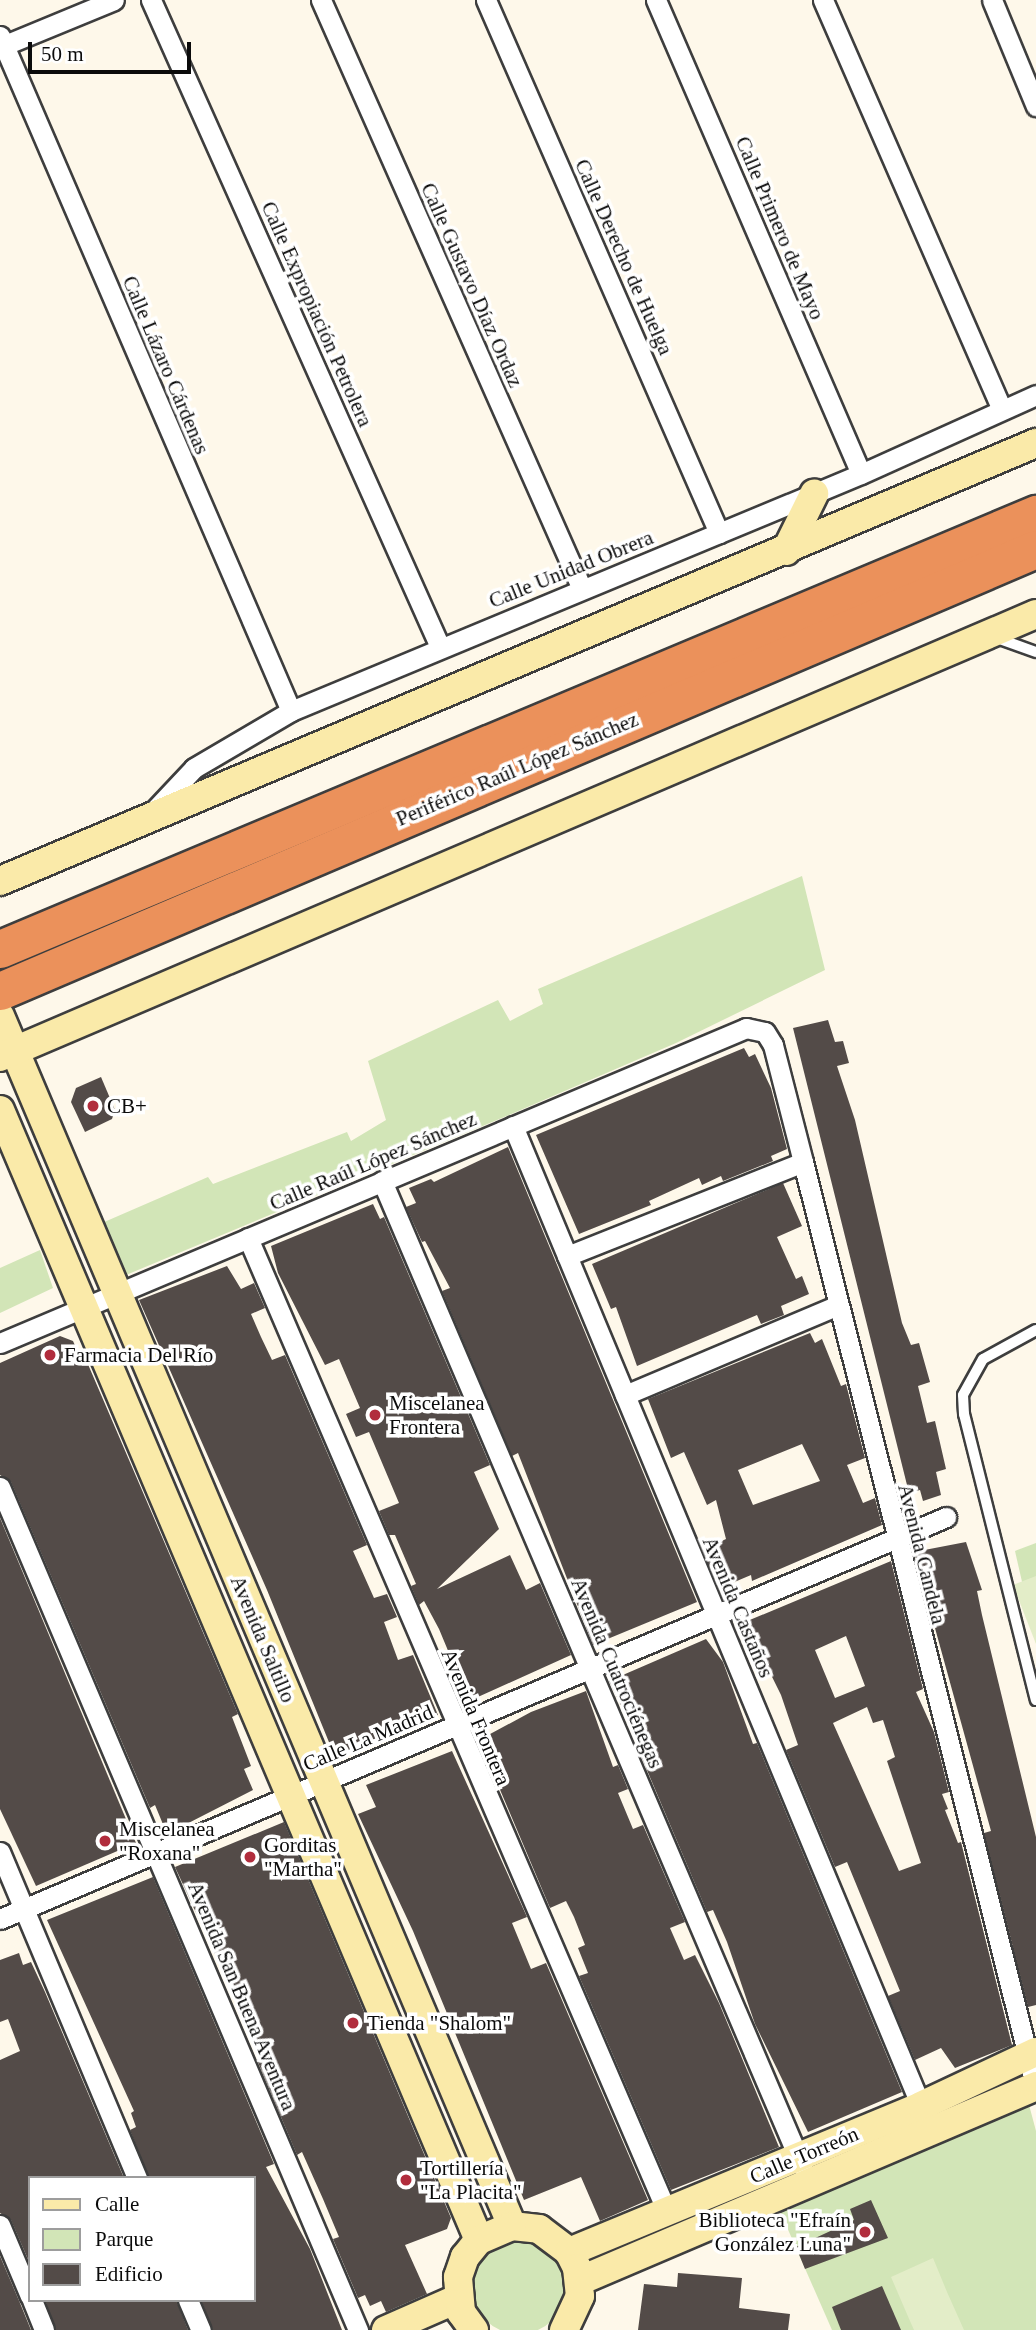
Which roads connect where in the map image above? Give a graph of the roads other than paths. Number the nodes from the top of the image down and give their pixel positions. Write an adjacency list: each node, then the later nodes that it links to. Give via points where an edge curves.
1 (114, 0): 8 (street)
2 (151, 0): 22 (street, Calle Expropiación Petrolera)
3 (321, 0): 19 (street, Calle Gustavo Díaz Ordaz)
4 (486, 0): 16 (street, Calle Derecho de Huelga)
5 (656, 0): 13 (street, Calle Primero de Mayo)
6 (823, 0): 11 (street)
7 (992, 0): 9 (street)
8 (1, 43): 24 (street, Calle Lázaro Cárdenas)
9 (1036, 106)
10 (1036, 395): 11 (street, Calle Unidad Obrera)
11 (1002, 410): 13 (street, Calle Unidad Obrera)
12 (1036, 443): 18 (street)
13 (861, 474): 14 (street, Calle Unidad Obrera)
14 (814, 494): 16 (street, Calle Unidad Obrera); 18 (street)
15 (1036, 514): 29 (highway, Periférico Raúl López Sánchez)
16 (719, 533): 19 (street, Calle Unidad Obrera)
17 (1036, 550): 30 (highway, Periférico Raúl López Sánchez)
18 (786, 551): 25 (street)
19 (582, 589): 22 (street, Calle Unidad Obrera)
20 (1036, 614): 21 (street)
21 (987, 635): 23 (lane); 33 (street)
22 (440, 647): 24 (street, Calle Unidad Obrera)
23 (1036, 652)
24 (291, 711): 25 (street, Calle Unidad Obrera, via 194,768)
25 (146, 819): 26 (street)
26 (38, 865): 27 (street); 28 (street)
27 (0, 881)
28 (0, 897)
29 (0, 949)
30 (0, 991)
31 (0, 1016): 33 (street)
32 (765, 1032): 35 (street, Calle Raúl López Sánchez, via 746,1028); 36 (street, Avenida Candela, via 773,1045)
33 (8, 1054): 40 (street, Avenida Saltillo)
34 (0, 1110): 42 (street, Avenida Saltillo)
35 (513, 1126): 37 (street, Calle Raúl López Sánchez); 39 (street, Avenida Castaños)
36 (803, 1162): 39 (street); 41 (street, Avenida Candela)
37 (383, 1181): 38 (street, Calle Raúl López Sánchez); 50 (street, Avenida Cuatrociénegas)
38 (248, 1238): 40 (street, Calle Raúl López Sánchez); 52 (street, Avenida Frontera)
39 (567, 1256): 45 (street, Avenida Castaños)
40 (116, 1294): 42 (street, Calle Raúl López Sánchez); 53 (street, Avenida Saltillo)
41 (838, 1305): 45 (street); 48 (street, Avenida Candela)
42 (83, 1308): 44 (street, Calle Raúl López Sánchez); 54 (street, Avenida Saltillo)
43 (1036, 1330): 51 (lane, via 983,1359 967,1382 963,1405)
44 (0, 1343)
45 (625, 1395): 49 (street, Avenida Castaños)
46 (0, 1487): 56 (street, Avenida San Buena Aventura)
47 (946, 1517): 48 (street, Calle La Madrid)
48 (895, 1539): 49 (street, Calle La Madrid); 59 (street, Avenida Candela)
49 (717, 1615): 50 (street, Calle La Madrid); 61 (street, Avenida Castaños)
50 (590, 1669): 52 (street, Calle La Madrid); 62 (street, Avenida Cuatrociénegas)
51 (1036, 1700)
52 (454, 1726): 53 (street, Calle La Madrid); 65 (street, Avenida Frontera)
53 (324, 1782): 54 (street, Calle La Madrid); 67 (street, Avenida Saltillo)
54 (290, 1796): 56 (street, Calle La Madrid); 68 (street, Avenida Saltillo)
55 (0, 1852): 57 (street)
56 (156, 1853): 57 (street, Calle La Madrid); 77 (street, Avenida San Buena Aventura)
57 (24, 1909): 58 (street, Calle La Madrid); 63 (street)
58 (0, 1919)
59 (1032, 2054): 60 (street, Avenida Candela); 61 (street, Calle Torreón)
60 (1036, 2087): 64 (street, Calle Torreón)
61 (921, 2106): 62 (street, Calle Torreón)
62 (798, 2157): 64 (street, Avenida Cuatrociénegas); 65 (street, Calle Torreón)
63 (136, 2176)
64 (809, 2183): 70 (street, Calle Torreón)
65 (667, 2212): 69 (street, Calle Torreón)
66 (0, 2225): 71 (street)
67 (512, 2226): 68 (street); 69 (street, via 539,2229)
68 (479, 2241): 74 (street, via 461,2267)
69 (569, 2252): 70 (street)
70 (579, 2281): 79 (street, via 577,2310)
71 (28, 2291)
72 (33, 2302): 75 (street)
73 (189, 2302): 76 (street)
74 (463, 2321): 78 (street)
75 (44, 2330)
76 (201, 2330)
77 (358, 2330)
78 (386, 2330)
79 (564, 2330)

